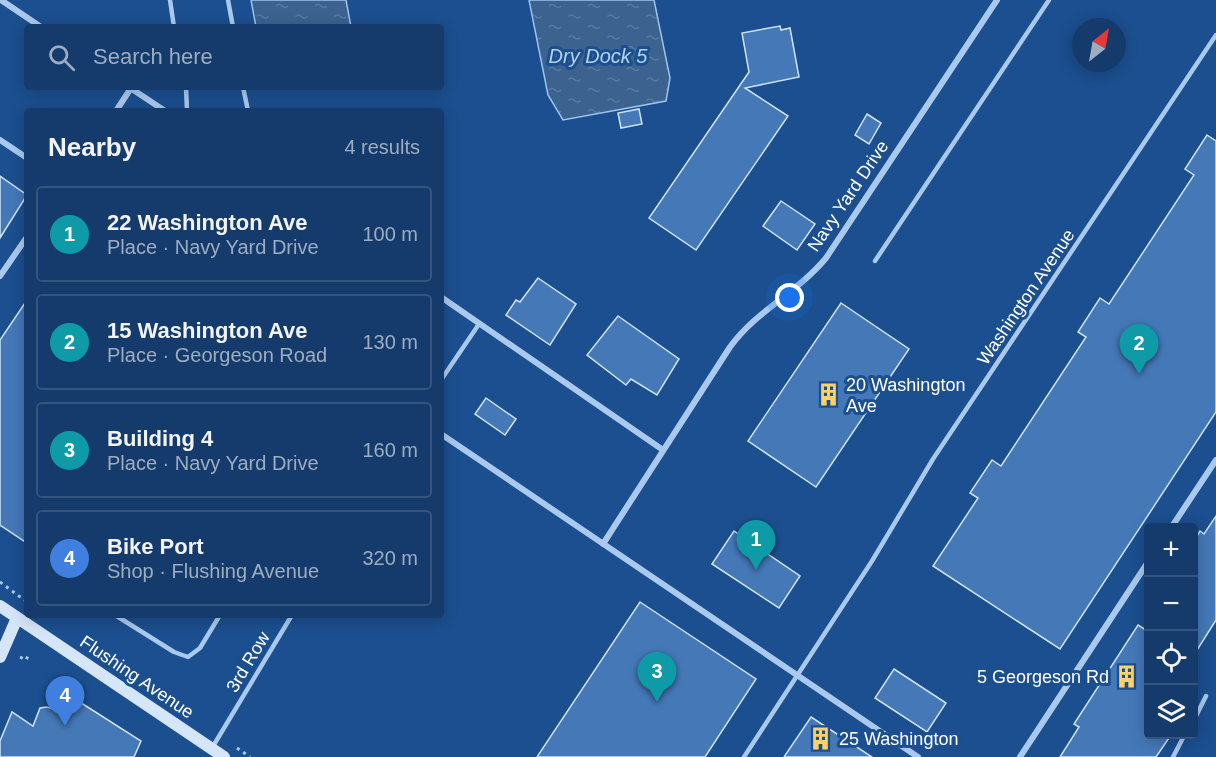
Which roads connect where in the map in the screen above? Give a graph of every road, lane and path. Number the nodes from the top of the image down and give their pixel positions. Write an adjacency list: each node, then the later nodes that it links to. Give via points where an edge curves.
1 (1, 0): 6 (street)
2 (170, 0): 7 (lane)
3 (228, 0): 8 (lane)
4 (997, 0): 27 (street, Navy Yard Drive, via 830,253 741,332)
5 (1049, 0): 21 (lane)
6 (36, 24)
7 (174, 24)
8 (232, 24)
9 (1216, 35): 42 (lane, Washington Avenue, via 933,459)
10 (129, 90): 14 (street)
11 (133, 90): 15 (street)
12 (186, 90): 16 (lane)
13 (244, 90): 17 (lane)
14 (118, 108)
15 (160, 108)
16 (187, 108)
17 (247, 108)
18 (0, 140): 19 (street)
19 (24, 156)
20 (24, 241): 22 (street)
21 (875, 261)
22 (0, 276)
23 (444, 299): 24 (street)
24 (479, 324): 25 (lane); 27 (street)
25 (444, 376)
26 (444, 436): 30 (street)
27 (663, 450): 30 (street, Navy Yard Drive)
28 (1216, 460): 29 (street)
29 (1174, 523)
30 (603, 544): 42 (street)
31 (1144, 570): 52 (street)
32 (0, 582): 33 (path)
33 (24, 600)
34 (0, 606): 35 (main road, Flushing Avenue)
35 (17, 618): 40 (main road); 47 (main road, Flushing Avenue)
36 (120, 618): 37 (lane, via 188,657 200,648)
37 (218, 618)
38 (290, 618): 47 (lane, 3rd Row)
39 (29, 654): 41 (path, via 26,660)
40 (0, 657)
41 (20, 657)
42 (798, 675): 46 (street); 49 (lane, Washington Avenue)
43 (1206, 696): 44 (lane)
44 (1198, 712)
45 (1183, 739): 53 (lane)
46 (909, 751): 50 (lane); 51 (street)
47 (209, 753): 48 (main road, Flushing Avenue)
48 (225, 757)
49 (744, 757)
50 (905, 757)
51 (918, 757)
52 (1020, 757)
53 (1173, 757)

